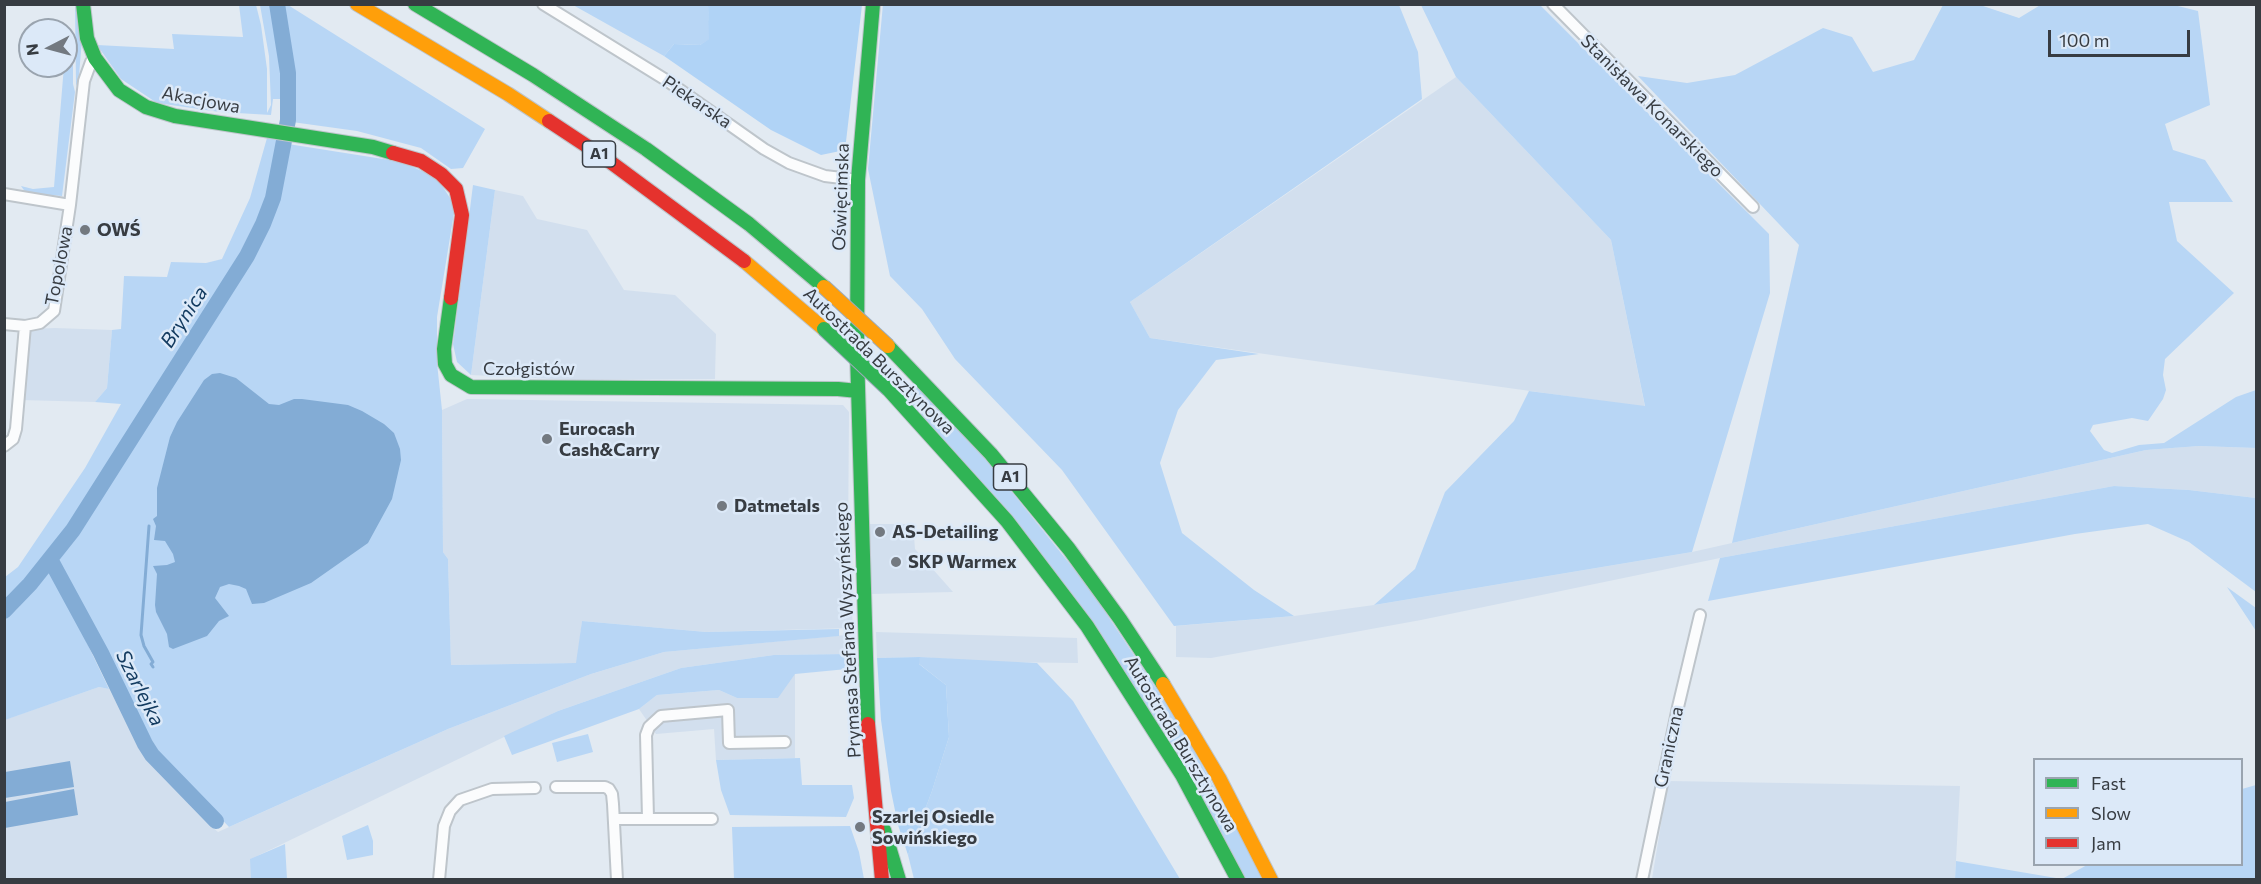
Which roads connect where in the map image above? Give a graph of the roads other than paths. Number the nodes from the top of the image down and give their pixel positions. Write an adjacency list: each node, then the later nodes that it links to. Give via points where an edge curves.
1 (83, 4): 7 (main road, Akacjowa, via 87,38)
2 (357, 4): 29 (main road, Autostrada Bursztynowa / A1, bridge, via 605,158 742,259 888,389 1007,521 1087,626 1182,775)
3 (415, 4): 30 (main road, Autostrada Bursztynowa / A1, bridge, via 533,75 749,224 824,287 924,382 991,454 1120,619 1220,778)
4 (543, 4): 9 (street, Piekarska, via 789,163 825,176)
5 (873, 4): 9 (main road, Oświęcimska)
6 (1553, 4): 12 (street, Stanisława Konarskiego)
7 (95, 58): 8 (main road, Akacjowa, via 119,90 146,107 175,116); 11 (street, Topolowa, via 84,81)
8 (267, 130): 15 (main road, Czołgistów, via 373,147 421,161 456,189 462,215 444,349 451,375 471,387 827,388)
9 (858, 180): 15 (main road, Oświęcimska)
10 (4, 194): 11 (street, Topolowa)
11 (70, 205): 14 (street, Topolowa, via 54,310 40,323)
12 (1753, 207)
13 (4, 324): 14 (street, Topolowa)
14 (25, 326): 16 (street, via 16,429 13,439)
15 (858, 392): 21 (main road, Prymasa Stefana Wyszyńskiego, via 866,696)
16 (4, 446)
17 (1700, 615): 31 (street, Graniczna)
18 (785, 742): 22 (street, via 729,743 728,710 661,716 646,735)
19 (556, 786): 23 (street, via 609,789)
20 (535, 788): 26 (street, via 492,789 460,800 444,826)
21 (875, 798): 25 (main road, Prymasa Stefana Wyszyńskiego); 28 (main road)
22 (648, 818): 23 (street); 24 (street)
23 (614, 819): 27 (street)
24 (712, 819)
25 (881, 876)
26 (439, 879)
27 (617, 879)
28 (899, 879)
29 (1238, 879)
30 (1271, 879)
31 (1642, 879)

